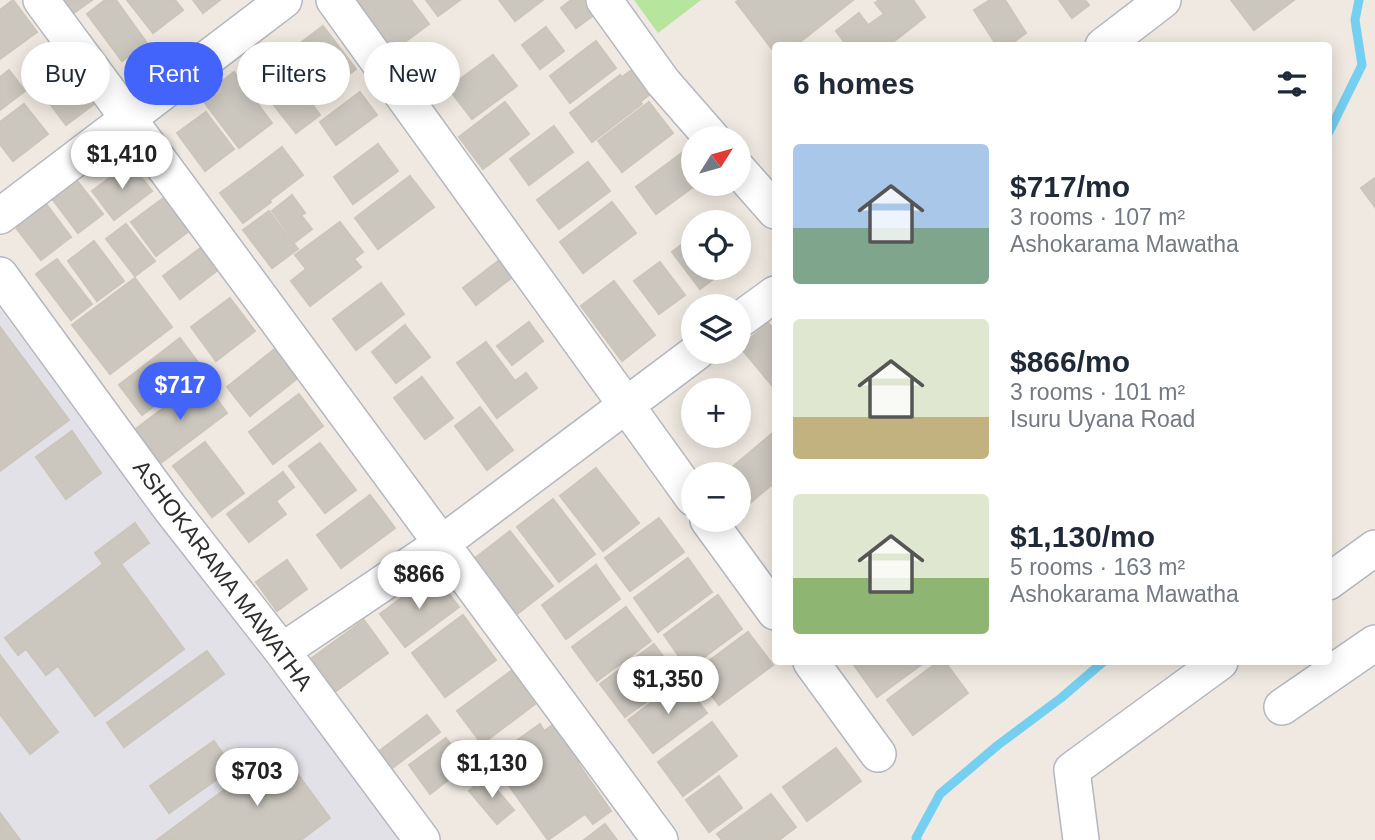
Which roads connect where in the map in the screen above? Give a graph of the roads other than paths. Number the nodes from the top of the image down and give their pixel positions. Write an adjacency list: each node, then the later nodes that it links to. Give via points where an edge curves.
1 (41, 0): 7 (street)
2 (284, 0): 7 (street)
3 (334, 0): 16 (street)
4 (604, 0): 8 (street, via 663,82)
5 (1163, 0): 6 (street)
6 (1108, 42)
7 (128, 118): 11 (street); 19 (street)
8 (702, 126)
9 (751, 184): 10 (street)
10 (772, 208)
11 (0, 216)
12 (0, 275): 24 (street, ASHOKARAMA MAWATHA, via 170,508)
13 (772, 296): 14 (street)
14 (751, 312)
15 (681, 364): 16 (street)
16 (625, 405): 17 (street); 19 (street)
17 (681, 482)
18 (717, 532): 22 (street)
19 (441, 544): 24 (street); 30 (street)
20 (1375, 548): 21 (street)
21 (1332, 579)
22 (772, 608)
23 (1375, 643): 27 (street)
24 (282, 651): 29 (street, ASHOKARAMA MAWATHA)
25 (813, 665): 28 (street)
26 (1216, 665): 31 (street, via 1072,770)
27 (1282, 707)
28 (878, 754)
29 (422, 840)
30 (660, 840)
31 (1080, 840)

